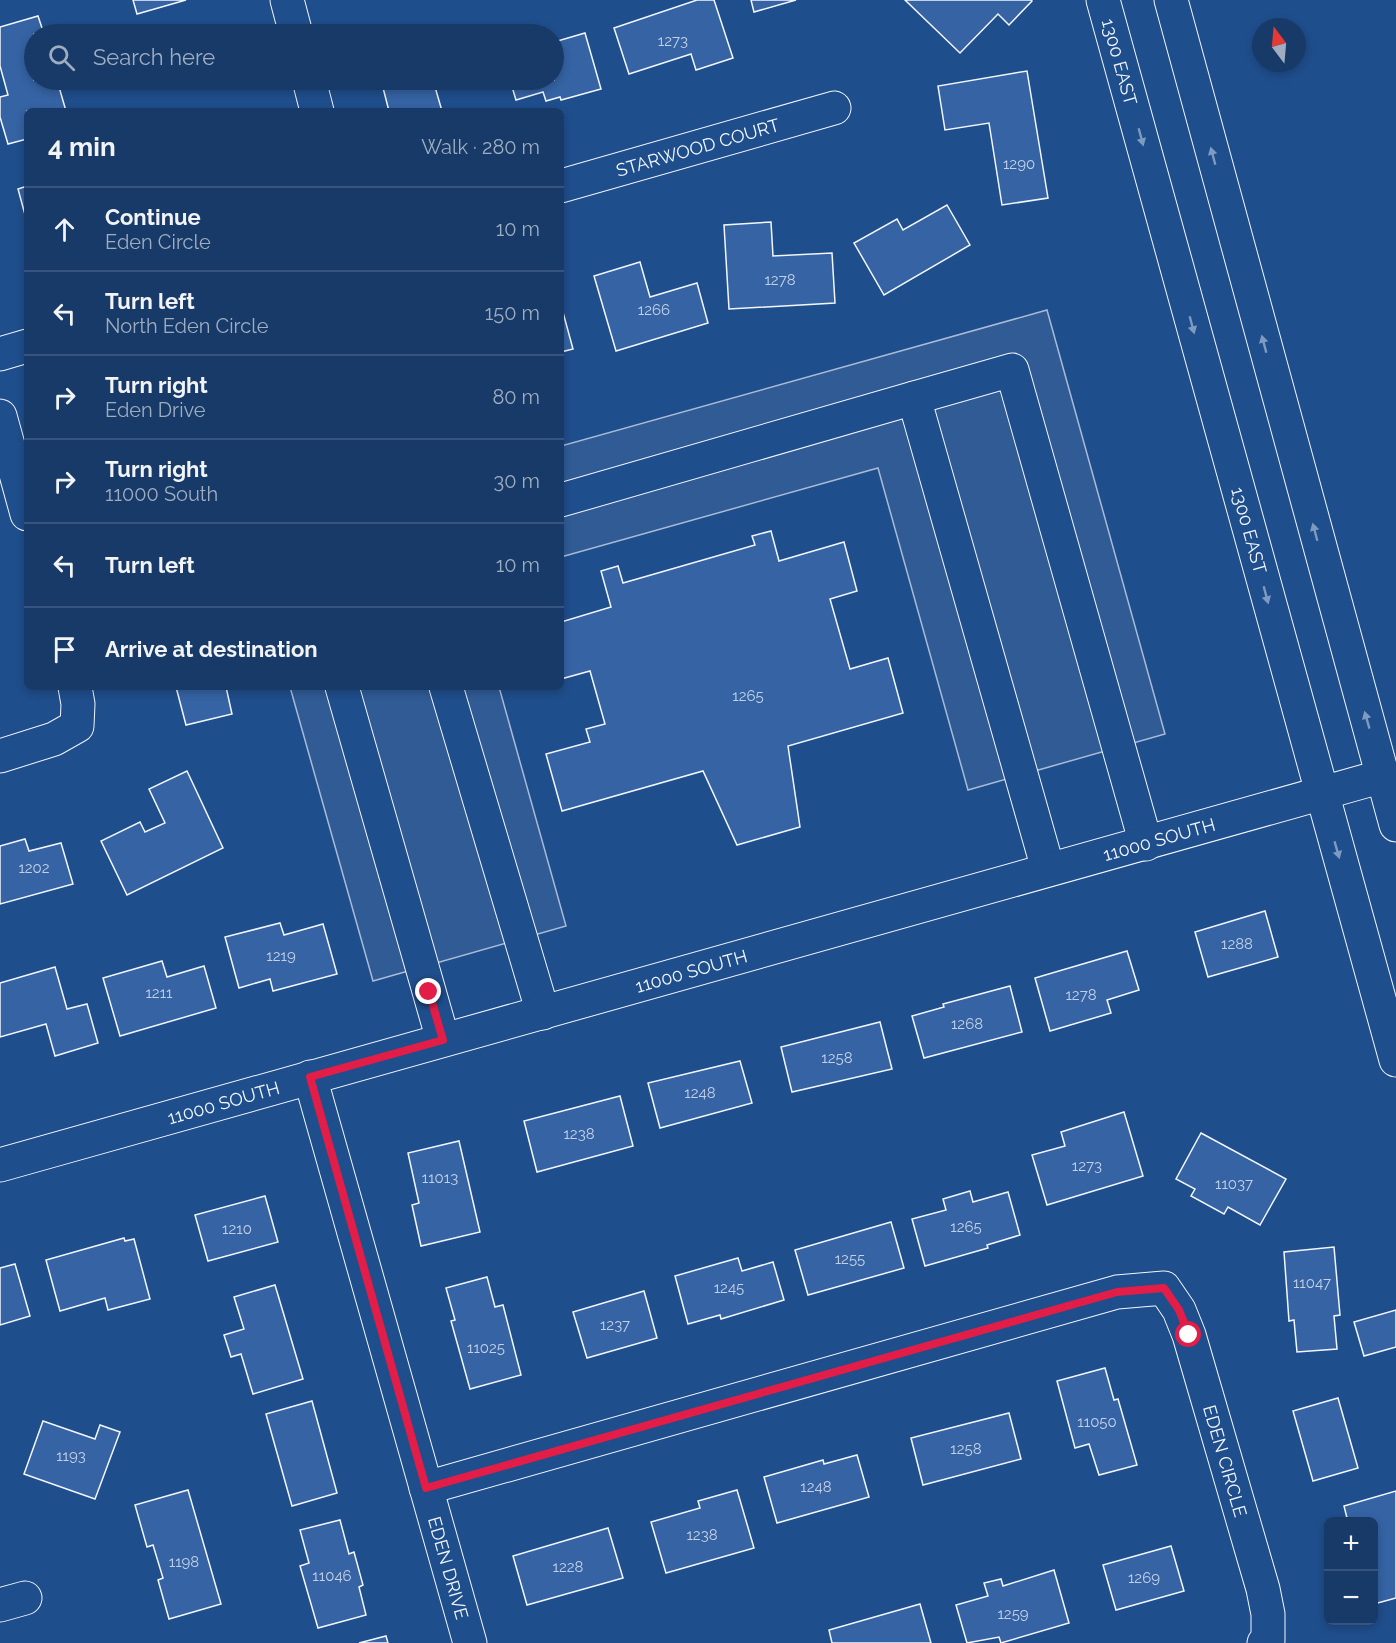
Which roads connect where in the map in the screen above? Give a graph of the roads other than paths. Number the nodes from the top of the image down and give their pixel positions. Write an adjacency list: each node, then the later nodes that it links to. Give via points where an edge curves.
1 (287, 0): 4 (street)
2 (1103, 0): 20 (street, 1300 EAST, one-way to 20)
3 (1171, 0): 19 (street, one-way to 3)
4 (293, 24)
5 (312, 90): 6 (street)
6 (316, 108)
7 (834, 108): 8 (street, STARWOOD COURT)
8 (564, 185)
9 (24, 347): 10 (street)
10 (0, 354)
11 (914, 398): 13 (street); 22 (street, via 1011,370); 23 (street)
12 (0, 416): 14 (street)
13 (564, 499)
14 (24, 502)
15 (76, 690): 18 (street, via 77,726 54,739)
16 (343, 690): 25 (street)
17 (447, 690): 24 (street)
18 (0, 756)
19 (1383, 776): 20 (street, 11000 SOUTH); 21 (street)
20 (1322, 793): 22 (street, 11000 SOUTH); 26 (street, 1300 EAST, one-way to 26)
21 (1396, 825)
22 (1146, 844): 23 (street, 11000 SOUTH)
23 (1048, 869): 24 (street, 11000 SOUTH)
24 (543, 1013): 25 (street, 11000 SOUTH)
25 (443, 1040): 27 (street, 11000 SOUTH)
26 (1396, 1060)
27 (310, 1077): 28 (street, 11000 SOUTH); 29 (street, EDEN DRIVE)
28 (0, 1165)
29 (426, 1488): 30 (street, EDEN CIRCLE, via 1117,1292 1164,1288 1179,1310 1193,1346 1263,1589 1268,1614); 31 (street, EDEN DRIVE)
30 (1266, 1642)
31 (470, 1643)

